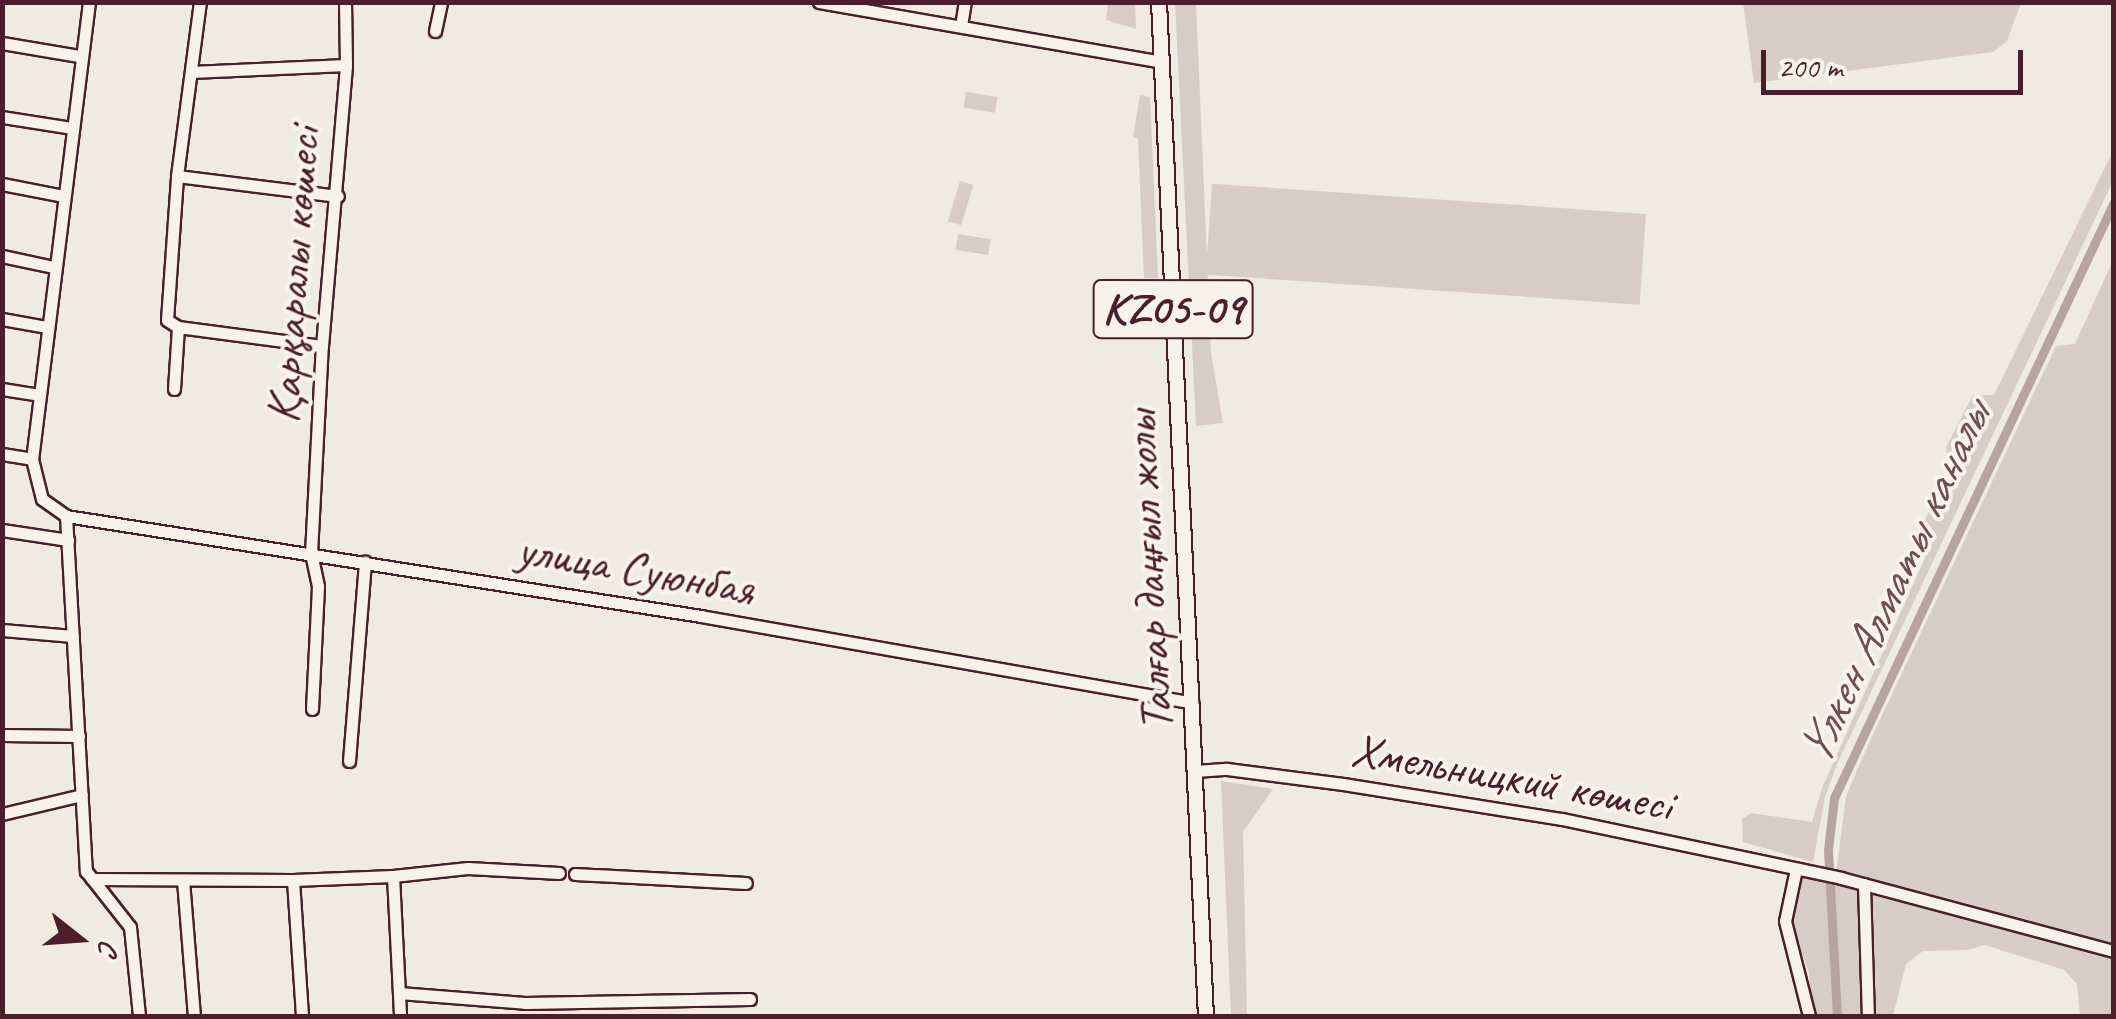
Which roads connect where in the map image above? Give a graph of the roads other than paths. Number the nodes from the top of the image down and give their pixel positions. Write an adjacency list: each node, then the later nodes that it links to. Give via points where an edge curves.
1 (89, 2): 11 (street)
2 (200, 2): 14 (street)
3 (344, 2): 13 (street, Қарқаралы көшесі)
4 (441, 2): 9 (street)
5 (964, 2): 8 (street)
6 (1159, 2): 12 (main road, Талғар даңғыл жолы / KZ05-09)
7 (824, 3): 8 (street)
8 (960, 26): 12 (street)
9 (435, 31)
10 (2, 43): 11 (street)
11 (79, 56): 16 (street)
12 (1162, 62): 39 (main road, Талғар даңғыл жолы / KZ05-09)
13 (346, 65): 14 (street); 20 (street, Қарқаралы көшесі)
14 (191, 72): 17 (street)
15 (2, 117): 16 (street)
16 (72, 128): 19 (street)
17 (177, 176): 20 (street); 25 (street, via 167,320)
18 (2, 184): 19 (street)
19 (63, 196): 22 (street)
20 (338, 196): 26 (street, Қарқаралы көшесі)
21 (2, 256): 22 (street)
22 (53, 267): 24 (street)
23 (2, 318): 24 (street)
24 (47, 327): 29 (street)
25 (178, 327): 26 (street); 28 (street)
26 (322, 346): 35 (street, Қарқаралы көшесі)
27 (2, 389): 29 (street)
28 (174, 389)
29 (38, 396): 31 (street)
30 (2, 454): 31 (street)
31 (32, 459): 32 (street, via 42,499)
32 (66, 516): 34 (street); 35 (street, улица Суюнбая)
33 (2, 530): 34 (street)
34 (68, 540): 38 (street)
35 (312, 553): 36 (street, улица Суюнбая); 40 (street, Қарқаралы көшесі, via 318,586)
36 (365, 562): 39 (street, улица Суюнбая); 43 (street)
37 (2, 630): 38 (street)
38 (74, 636): 42 (street)
39 (1192, 702): 44 (main road, Талғар даңғыл жолы / KZ05-09)
40 (312, 709)
41 (2, 735): 42 (street)
42 (79, 736): 45 (street)
43 (349, 761)
44 (1195, 771): 47 (street, Хмельницкий көшесі, via 1343,784 1562,819); 63 (main road, Талғар даңғыл жолы / KZ05-09)
45 (82, 794): 46 (street); 50 (street)
46 (2, 814)
47 (1796, 869): 55 (street, Хмельницкий көшесі); 64 (street, via 1784,921)
48 (560, 873): 51 (street, via 468,868)
49 (575, 874): 54 (street)
50 (89, 875): 52 (street); 59 (street, via 130,927)
51 (394, 876): 53 (street); 57 (street)
52 (183, 880): 53 (street); 60 (street)
53 (293, 880): 61 (street)
54 (746, 883)
55 (1864, 884): 56 (street); 65 (street)
56 (2114, 950)
57 (399, 994): 58 (street, via 524,1003); 62 (street)
58 (750, 999)
59 (139, 1016)
60 (194, 1016)
61 (302, 1016)
62 (400, 1016)
63 (1206, 1016)
64 (1809, 1016)
65 (1868, 1016)

